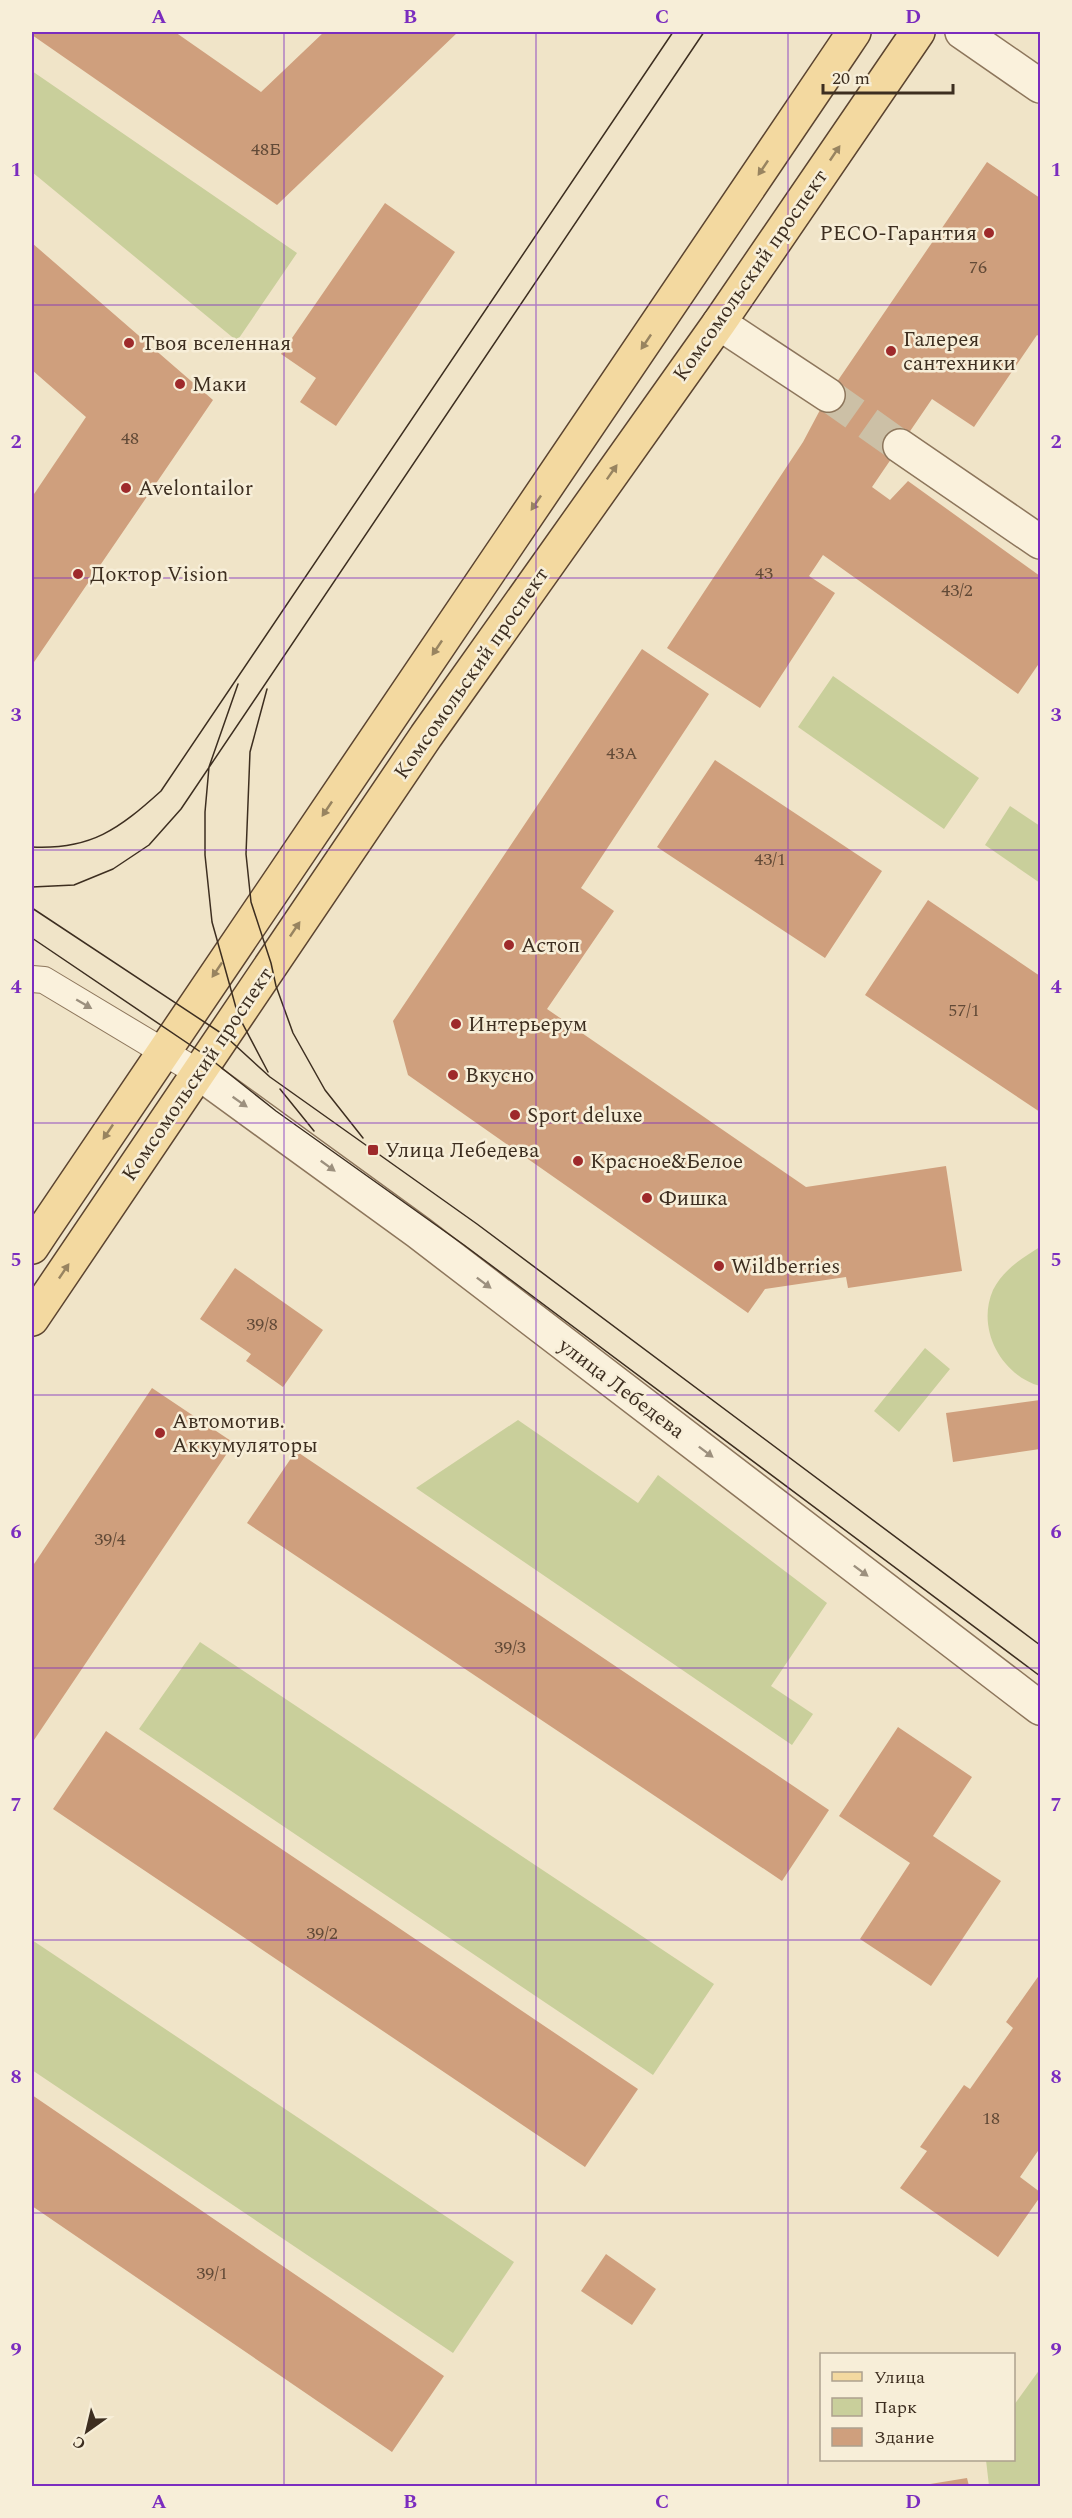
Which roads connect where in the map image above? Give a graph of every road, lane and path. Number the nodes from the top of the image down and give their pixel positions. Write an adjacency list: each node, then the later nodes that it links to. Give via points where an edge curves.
1 (854, 32): 10 (main road, Комсомольский проспект, one-way to 10)
2 (918, 32): 5 (main road, Комсомольский проспект, one-way to 2)
3 (962, 32): 4 (street)
4 (1041, 86)
5 (719, 323): 6 (street); 11 (main road, Комсомольский проспект, one-way to 5, via 426,736)
6 (828, 395)
7 (900, 446): 8 (street)
8 (1041, 542)
9 (32, 979): 10 (lane, one-way to 10, via 44,980)
10 (162, 1051): 11 (lane); 12 (main road, Комсомольский проспект, one-way to 12)
11 (199, 1073): 13 (main road, Комсомольский проспект, one-way to 11); 14 (street, улица Лебедева, one-way to 14, via 418,1232)
12 (32, 1247)
13 (32, 1319)
14 (1041, 1708)

